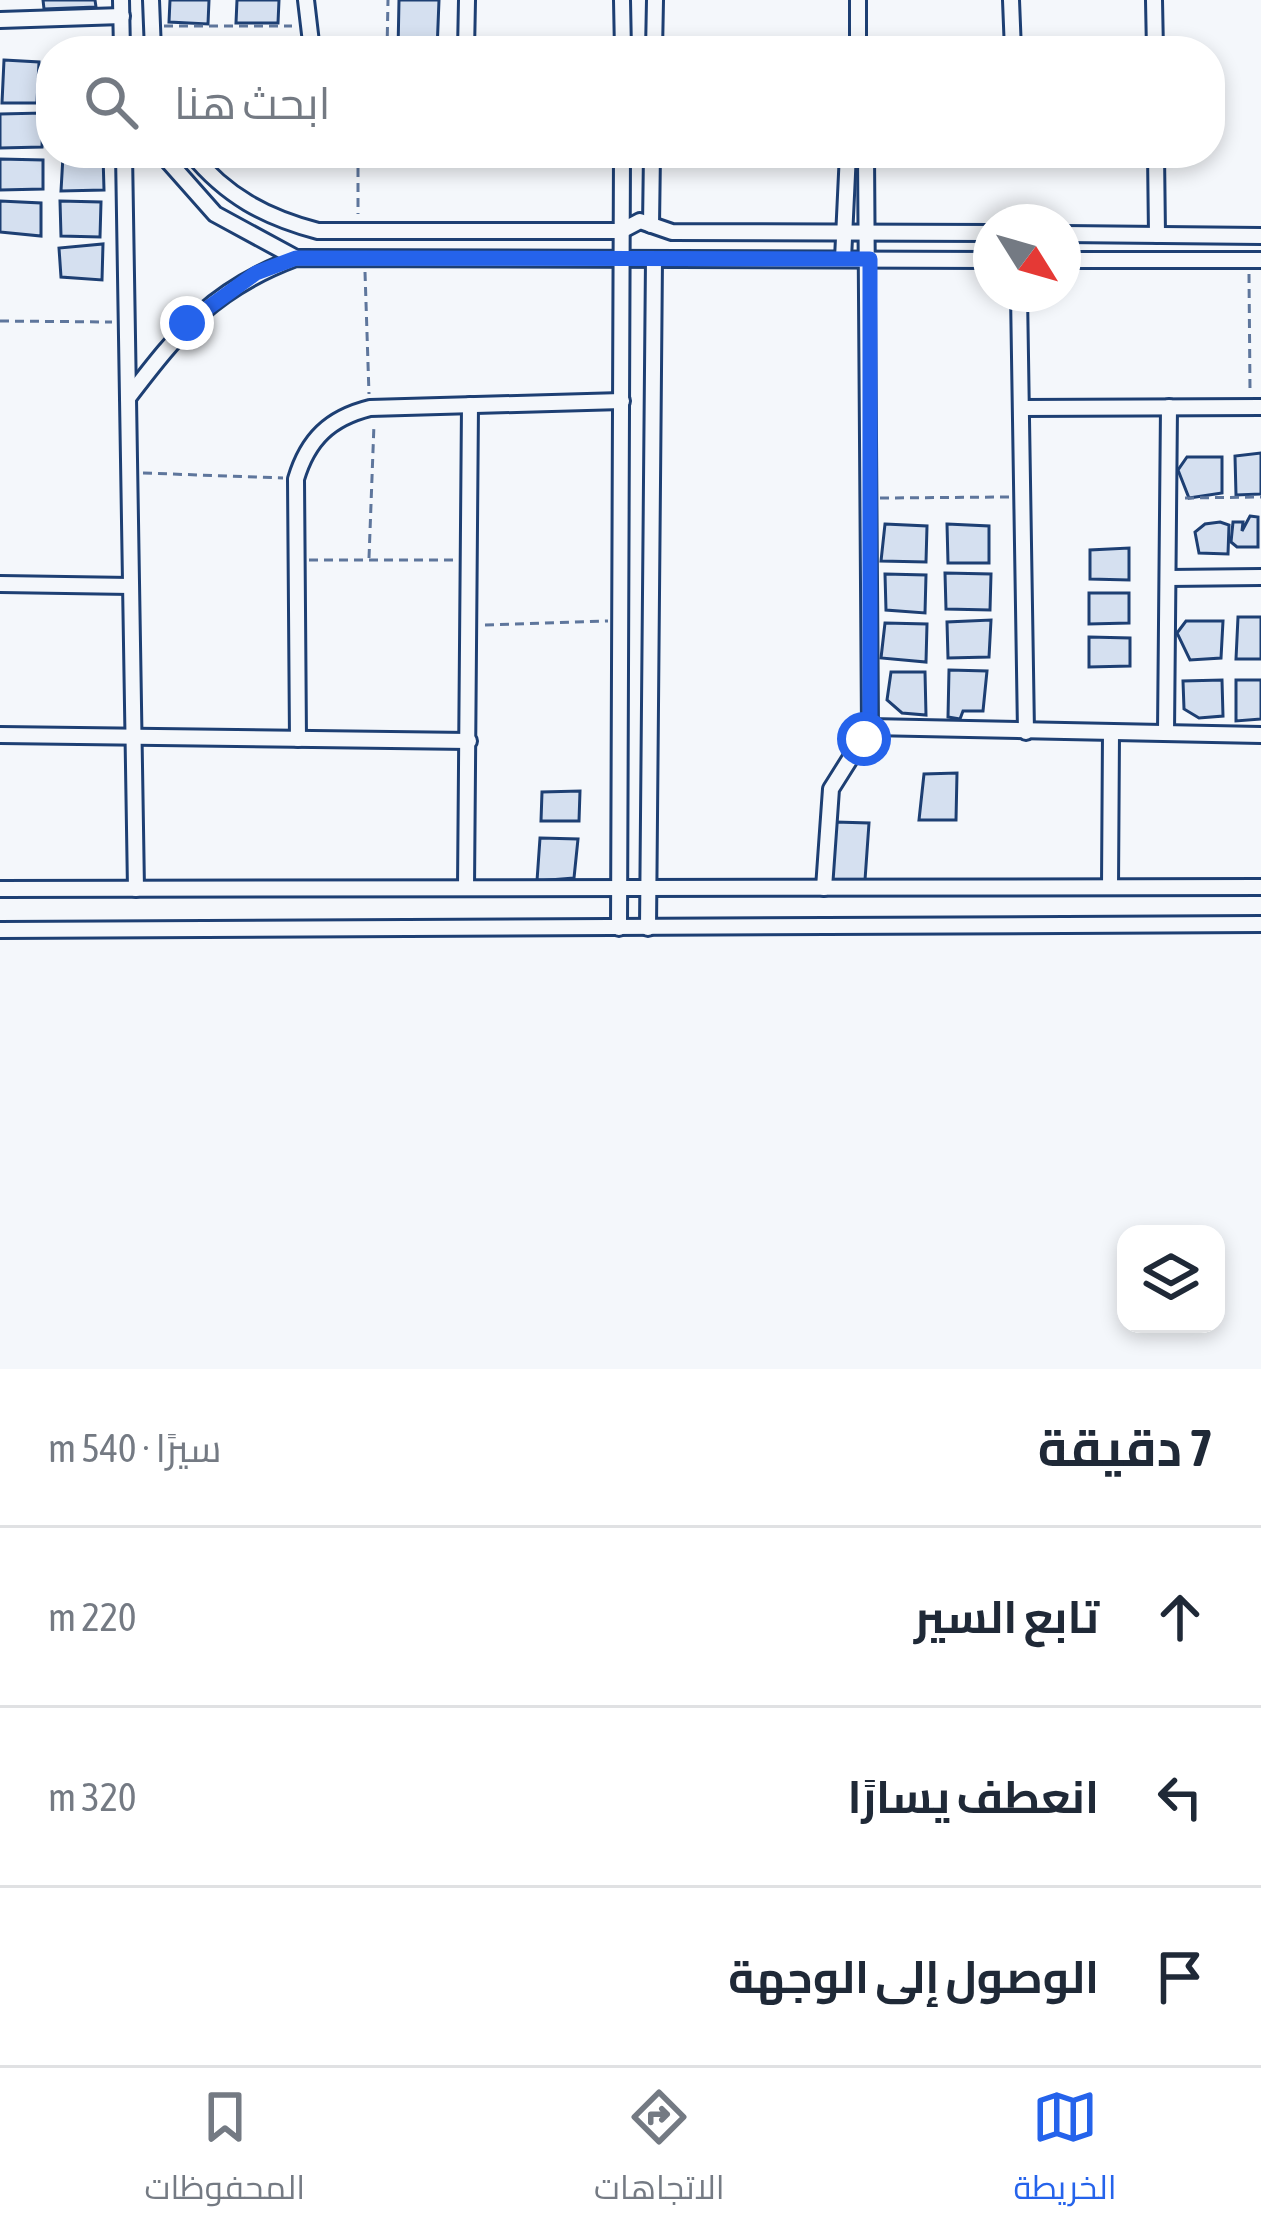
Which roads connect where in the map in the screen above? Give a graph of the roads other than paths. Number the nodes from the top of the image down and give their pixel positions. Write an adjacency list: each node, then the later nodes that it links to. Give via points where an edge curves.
1 (151, 0): 11 (street)
2 (306, 0): 12 (street)
3 (467, 0): 13 (street)
4 (622, 0): 14 (street)
5 (655, 0): 15 (street)
6 (858, 0): 16 (street)
7 (1011, 0): 17 (street)
8 (1154, 0): 18 (street)
9 (122, 8): 10 (street)
10 (0, 20)
11 (152, 36)
12 (308, 36)
13 (466, 36)
14 (623, 36)
15 (654, 36)
16 (857, 36)
17 (1012, 36)
18 (1155, 36)
19 (124, 168): 44 (street)
20 (174, 168): 35 (street, via 214,214)
21 (206, 168): 28 (street, via 241,202 278,220 359,234)
22 (622, 168): 28 (street)
23 (652, 168): 27 (street)
24 (847, 168): 29 (street)
25 (867, 168): 30 (street)
26 (1156, 168): 33 (street)
27 (651, 224): 28 (street, via 637,221); 29 (street, via 672,232)
28 (621, 231): 36 (street)
29 (844, 232): 30 (street); 38 (street)
30 (870, 232): 31 (street); 39 (street)
31 (973, 233)
32 (1081, 234): 33 (street)
33 (1156, 235): 34 (street)
34 (1261, 236)
35 (296, 258): 36 (street); 44 (street, via 219,295)
36 (623, 259): 37 (street); 45 (street)
37 (654, 259): 38 (street); 67 (street)
38 (843, 259): 39 (street)
39 (870, 259): 40 (street); 54 (street)
40 (973, 260)
41 (1081, 260): 42 (street)
42 (1255, 260)
43 (1019, 312): 49 (street)
44 (128, 398): 53 (street)
45 (622, 401): 46 (street); 66 (street)
46 (470, 405): 61 (street, via 348,413 314,439 296,479); 62 (street)
47 (1169, 407): 48 (street); 49 (street); 51 (street)
48 (1256, 407)
49 (1021, 408): 55 (street)
50 (1261, 577): 51 (street)
51 (1168, 578): 57 (street)
52 (0, 584): 53 (street)
53 (131, 586): 60 (street)
54 (870, 727): 55 (street); 68 (street, via 831,789)
55 (1027, 732): 56 (street)
56 (1111, 733): 57 (street); 63 (street)
57 (1166, 734): 59 (street)
58 (0, 736): 60 (street)
59 (1261, 736)
60 (134, 737): 61 (street); 70 (street)
61 (298, 739): 62 (street)
62 (469, 741): 65 (street)
63 (1109, 887): 64 (street); 68 (street)
64 (1261, 887)
65 (466, 888): 66 (street); 70 (street)
66 (621, 888): 67 (street); 72 (street)
67 (648, 888): 68 (street); 73 (street)
68 (824, 888)
69 (0, 889): 70 (street)
70 (136, 889)
71 (1261, 924): 73 (street)
72 (620, 928): 73 (street); 74 (street)
73 (648, 928)
74 (0, 930)

